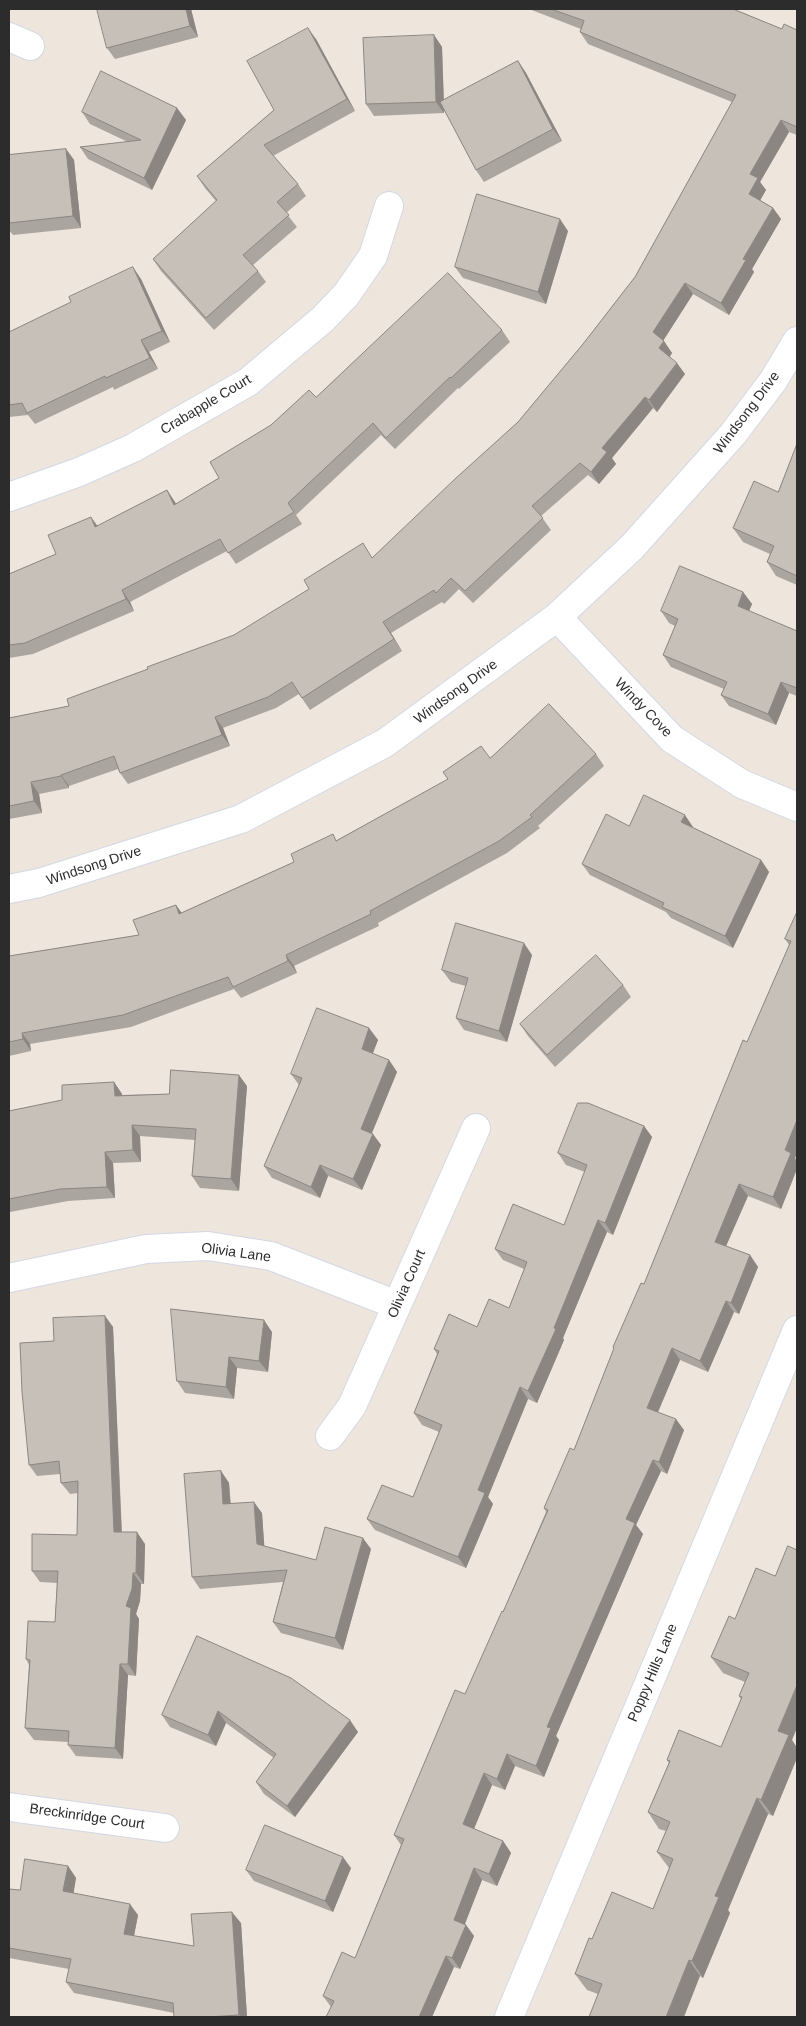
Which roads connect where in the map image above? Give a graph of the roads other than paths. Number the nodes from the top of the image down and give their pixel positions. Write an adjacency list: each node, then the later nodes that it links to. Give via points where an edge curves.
1 (389, 206): 3 (street, Crabapple Court, via 373,256 346,295 323,320 248,382 133,448)
2 (797, 340): 4 (street, Windsong Drive, via 773,381 733,434 632,547)
3 (9, 497)
4 (557, 617): 5 (street, Windy Cove, via 672,739 742,784); 6 (street, Windsong Drive, via 385,744 241,819 39,883)
5 (797, 807)
6 (9, 889)
7 (476, 1128): 9 (street, Olivia Court)
8 (9, 1278): 9 (street, Olivia Lane, via 146,1250 208,1246 270,1256)
9 (397, 1305): 11 (street, Olivia Court, via 352,1406)
10 (797, 1330): 14 (street, Poppy Hills Lane)
11 (330, 1436)
12 (9, 1807): 13 (street, Breckinridge Court)
13 (166, 1828)
14 (509, 2017)

